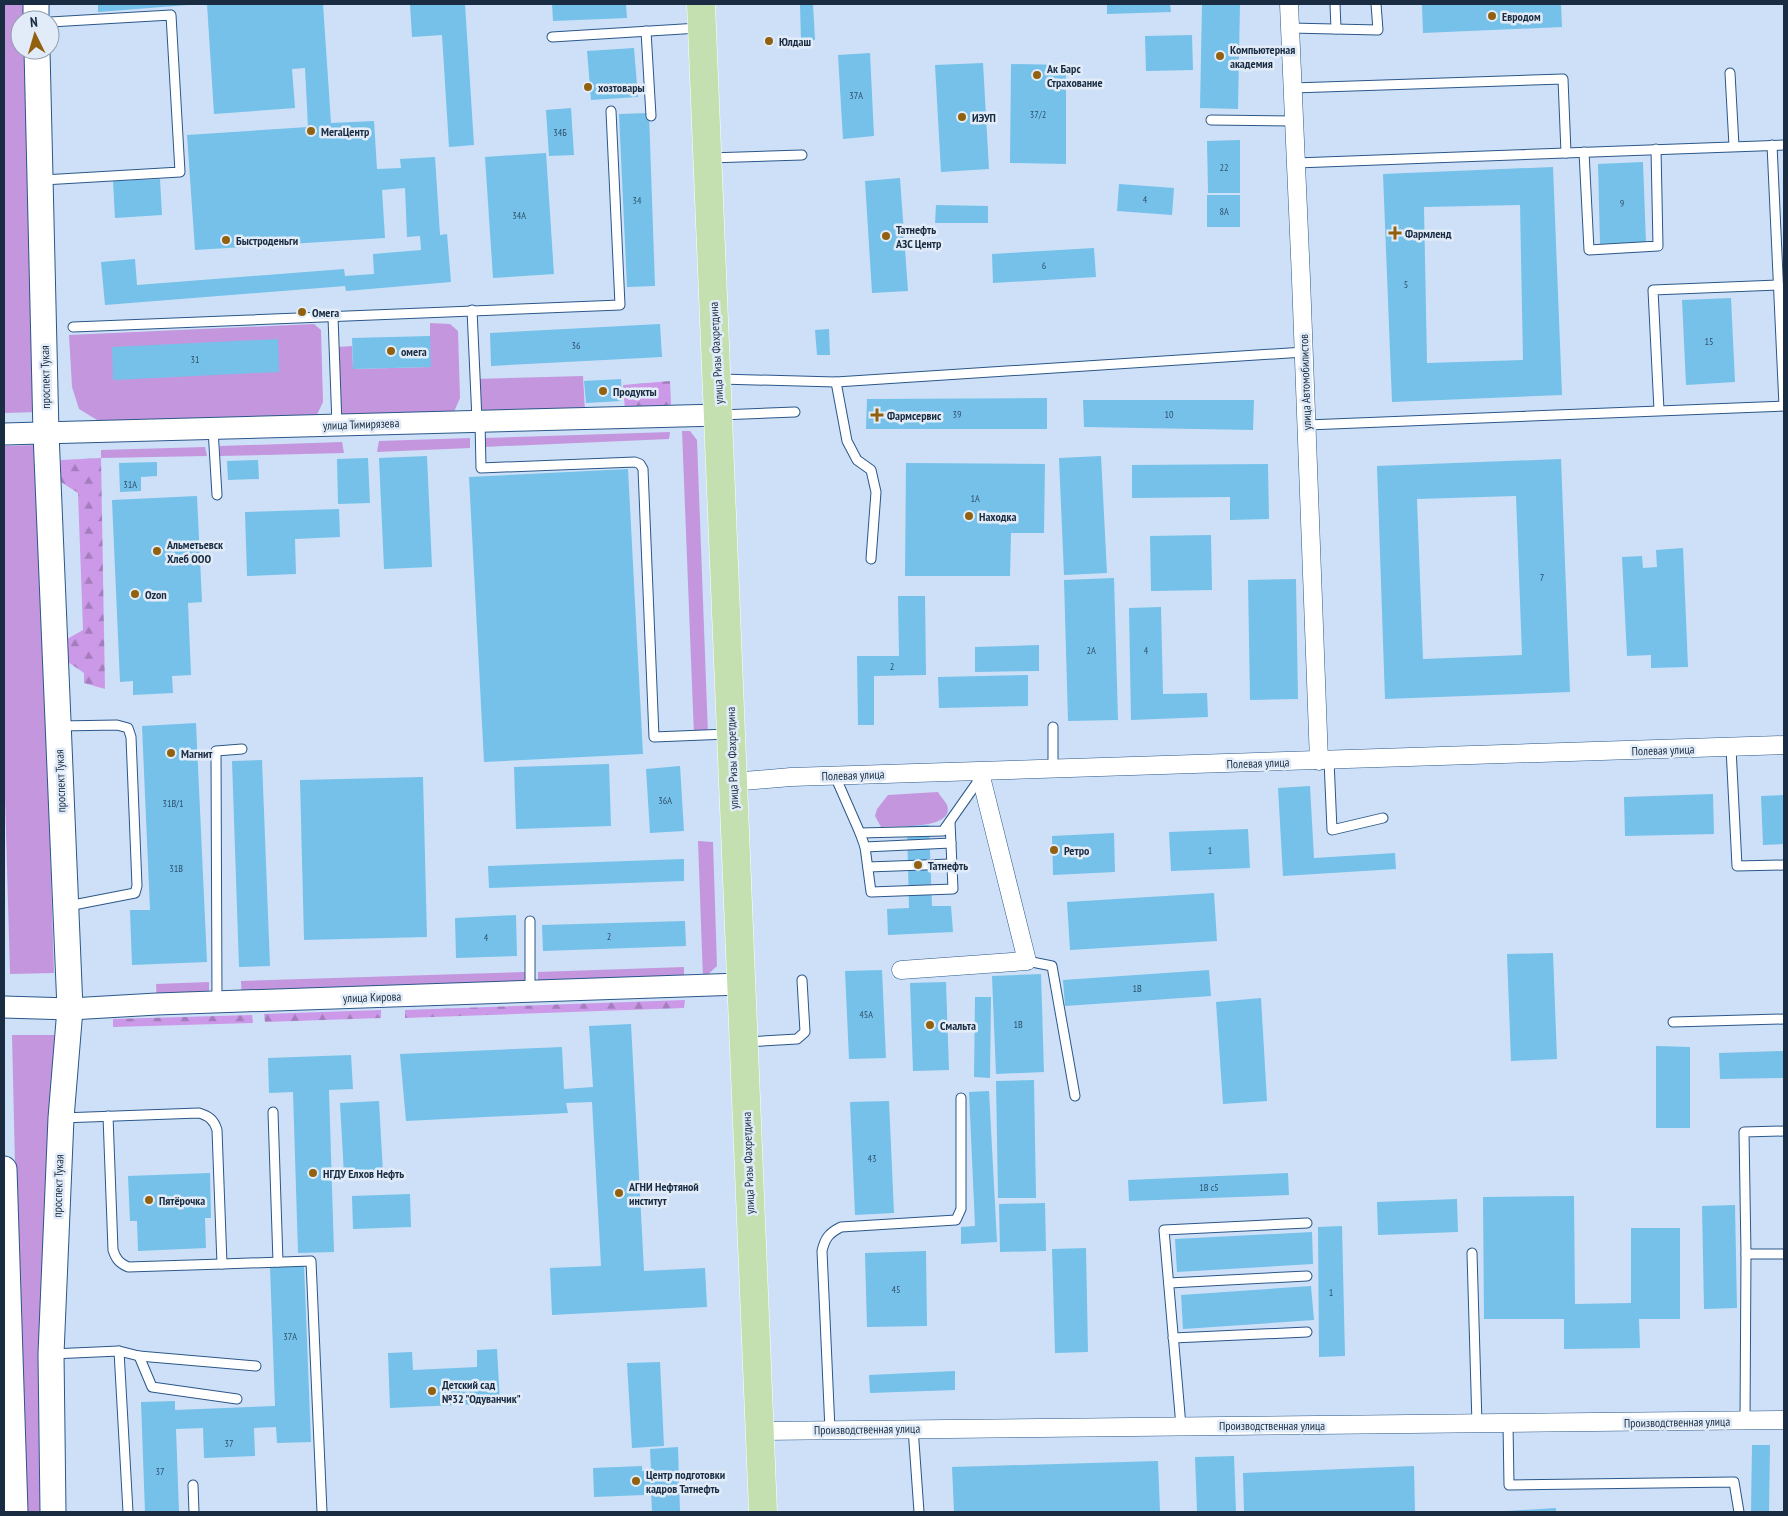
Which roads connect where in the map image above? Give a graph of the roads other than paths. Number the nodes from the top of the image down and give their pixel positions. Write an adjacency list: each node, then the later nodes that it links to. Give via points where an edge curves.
1 (1289, 4): 6 (street, улица Автомобилистов)
2 (1335, 4): 7 (lane)
3 (1376, 4): 7 (lane, via 1378,30)
4 (701, 16): 8 (lane); 24 (main road, улица Ризы Фахретдина)
5 (60, 21): 26 (lane, via 171,15 180,172)
6 (1290, 28): 7 (lane); 12 (street, улица Автомобилистов)
7 (1336, 29)
8 (646, 31): 9 (lane); 14 (lane)
9 (552, 37)
10 (37, 60): 26 (main road, проспект Тукая)
11 (1730, 73): 19 (lane)
12 (1293, 88): 16 (street, улица Автомобилистов); 22 (lane, via 1563,79)
13 (611, 111): 28 (lane, via 620,305)
14 (651, 116)
15 (1212, 120): 16 (lane)
16 (1294, 121): 25 (street, улица Автомобилистов)
17 (1772, 145): 18 (lane); 19 (lane); 27 (lane)
18 (1784, 145)
19 (1734, 146): 20 (lane)
20 (1656, 149): 21 (lane); 21 (lane, via 1658,246 1589,250)
21 (1584, 152): 22 (lane)
22 (1566, 153): 25 (lane)
23 (802, 155): 24 (lane)
24 (707, 158): 32 (main road, улица Ризы Фахретдина)
25 (1296, 163): 31 (street, улица Автомобилистов)
26 (40, 180): 42 (main road, проспект Тукая)
27 (1778, 285): 34 (lane); 35 (lane, via 1653,290)
28 (472, 310): 29 (lane); 38 (lane)
29 (332, 317): 30 (lane); 39 (lane)
30 (73, 327)
31 (1304, 352): 33 (lane); 40 (street, улица Автомобилистов)
32 (716, 379): 33 (lane); 37 (main road, улица Ризы Фахретдина)
33 (836, 382): 45 (lane, via 847,441 857,460 871,470 876,492)
34 (1784, 406): 35 (lane)
35 (1659, 410): 40 (lane)
36 (795, 412): 37 (lane)
37 (719, 415): 38 (street, улица Тимирязева); 48 (main road, улица Ризы Фахретдина)
38 (479, 420): 39 (street, улица Тимирязева); 48 (lane, via 481,468 640,464 643,470 654,737)
39 (337, 425): 41 (street, улица Тимирязева)
40 (1307, 425): 52 (street, улица Автомобилистов)
41 (213, 428): 42 (street, улица Тимирязева); 44 (lane)
42 (46, 433): 43 (street, улица Тимирязева); 46 (main road, проспект Тукая)
43 (4, 434)
44 (217, 495)
45 (871, 560)
46 (58, 726): 65 (main road, проспект Тукая); 65 (lane, via 117,725 128,728 137,886 135,893)
47 (1053, 727): 53 (lane)
48 (731, 734): 56 (main road, улица Ризы Фахретдина)
49 (1784, 745): 50 (street, Полевая улица)
50 (1732, 748): 52 (street, Полевая улица); 63 (lane, via 1738,866)
51 (242, 749): 72 (lane, via 216,751)
52 (1324, 761): 53 (street, Полевая улица); 57 (lane, via 1332,830)
53 (1053, 769): 54 (street, Полевая улица)
54 (981, 774): 55 (street, Полевая улица); 58 (lane); 67 (street)
55 (835, 776): 56 (street, Полевая улица); 59 (lane)
56 (732, 782): 70 (main road, улица Ризы Фахретдина)
57 (1383, 818)
58 (950, 821): 59 (lane, via 943,831); 60 (lane)
59 (860, 833): 61 (lane)
60 (951, 843): 61 (lane); 62 (lane)
61 (865, 847): 64 (lane)
62 (951, 864): 64 (lane); 64 (lane, via 953,889 944,890 871,892)
63 (1784, 865)
64 (868, 867)
65 (65, 906): 74 (main road, проспект Тукая)
66 (530, 921): 71 (lane)
67 (1026, 960): 68 (street); 78 (lane, via 1052,966)
68 (901, 970)
69 (802, 980): 77 (lane, via 805,1032 797,1039)
70 (741, 984): 71 (street, улица Кирова); 77 (main road, улица Ризы Фахретдина)
71 (530, 992): 72 (street, улица Кирова)
72 (217, 1002): 74 (street, улица Кирова)
73 (4, 1007): 74 (street, улица Кирова)
74 (70, 1009): 82 (main road, проспект Тукая)
75 (1784, 1019): 76 (lane)
76 (1673, 1022)
77 (743, 1042): 108 (main road, улица Ризы Фахретдина)
78 (1075, 1096)
79 (961, 1098): 107 (lane, via 962,1209 956,1220 841,1227 824,1239)
80 (273, 1112): 90 (lane)
81 (108, 1116): 82 (lane); 91 (lane, via 199,1114 212,1120 217,1130); 91 (lane, via 115,1257 128,1267)
82 (61, 1118): 97 (main road, проспект Тукая)
83 (1784, 1131): 88 (lane, via 1744,1132)
84 (4, 1169): 86 (main road)
85 (1308, 1224): 93 (lane, via 1164,1230)
86 (5, 1236): 110 (main road)
87 (1472, 1253): 103 (lane)
88 (1746, 1254): 89 (lane); 102 (lane)
89 (1784, 1254)
90 (278, 1262): 91 (lane); 114 (lane, via 311,1261)
91 (222, 1264)
92 (1307, 1276): 93 (lane)
93 (1169, 1283): 95 (lane)
94 (1307, 1332): 95 (lane)
95 (1173, 1338): 105 (lane)
96 (119, 1352): 97 (lane); 98 (lane); 112 (lane)
97 (51, 1354): 111 (main road, проспект Тукая)
98 (140, 1356): 99 (lane); 100 (lane, via 152,1387)
99 (256, 1366)
100 (237, 1399)
101 (1784, 1420): 102 (street, Производственная улица)
102 (1744, 1421): 104 (street, Производственная улица)
103 (1477, 1424): 104 (street, Производственная улица); 105 (street, Производственная улица)
104 (1508, 1424): 117 (lane, via 1509,1485 1734,1482)
105 (1181, 1426): 106 (street, Производственная улица)
106 (913, 1428): 107 (street, Производственная улица); 116 (lane)
107 (830, 1430): 108 (street, Производственная улица)
108 (760, 1431): 115 (main road, улица Ризы Фахретдина)
109 (193, 1486): 113 (lane)
110 (15, 1512)
111 (53, 1512)
112 (128, 1512)
113 (194, 1512)
114 (322, 1512)
115 (762, 1512)
116 (919, 1512)
117 (1739, 1512)

